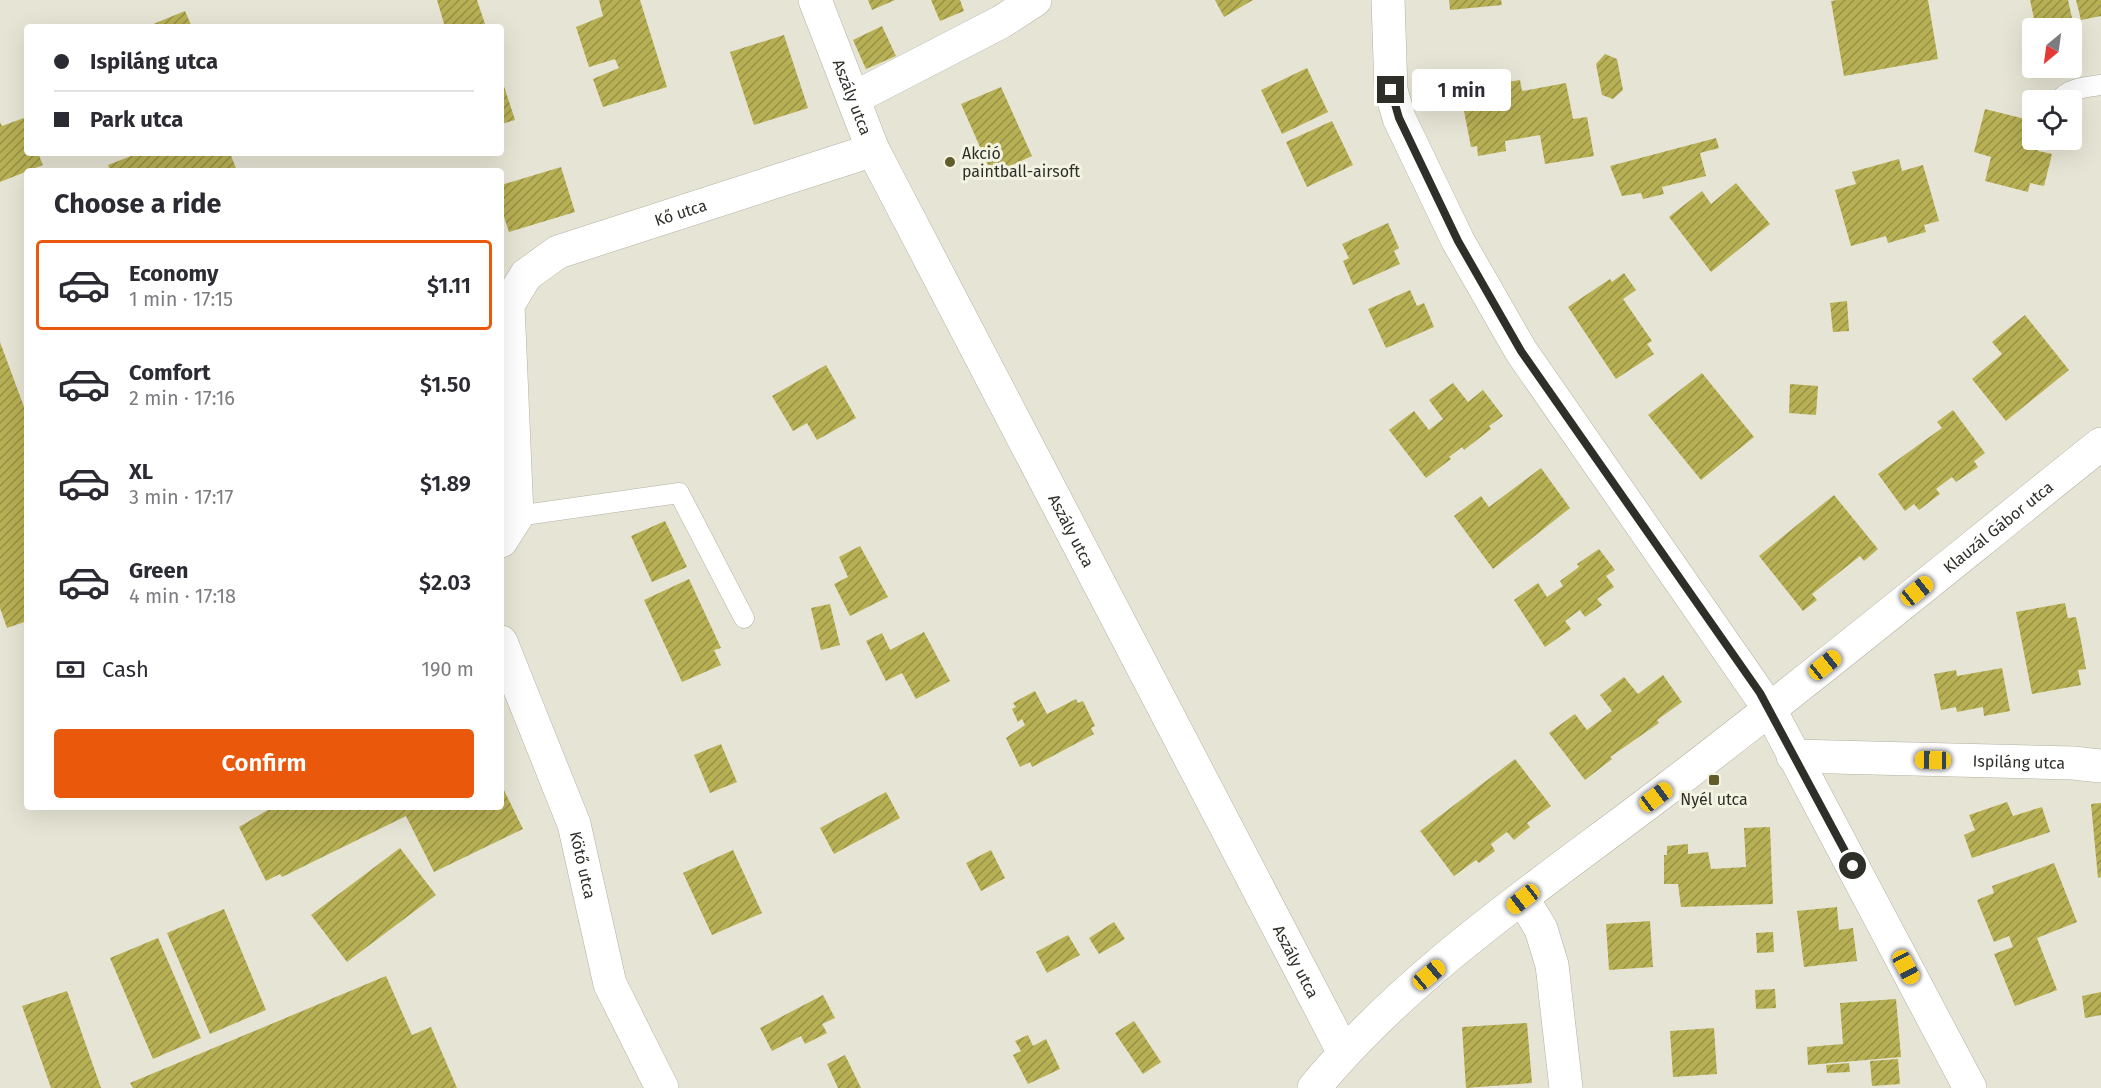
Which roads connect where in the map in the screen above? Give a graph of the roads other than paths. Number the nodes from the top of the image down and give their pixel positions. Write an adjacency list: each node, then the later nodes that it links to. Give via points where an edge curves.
1 (815, 0): 6 (street, Aszály utca)
2 (1035, 0): 6 (street, via 1001,22)
3 (1388, 0): 12 (street, via 1391,90 1396,109 1458,241 1521,351)
4 (2101, 85): 5 (lane)
5 (2075, 90)
6 (854, 98): 7 (street, Aszály utca)
7 (873, 150): 9 (street, Kő utca, via 558,252 526,275 508,305); 16 (street, Aszály utca)
8 (2101, 444): 12 (street, Klauzál Gábor utca)
9 (509, 528): 10 (lane, via 679,493)
10 (744, 618)
11 (504, 649): 17 (street, Kötő utca, via 574,824 610,984)
12 (1770, 710): 13 (street); 15 (street, Klauzál Gábor utca)
13 (1793, 756): 14 (street, Ispiláng utca); 20 (street)
14 (2101, 766)
15 (1523, 899): 16 (street, Klauzál Gábor utca, via 1395,1003); 19 (street, via 1541,929 1552,965)
16 (1344, 1053): 18 (street, Klauzál Gábor utca)
17 (662, 1088)
18 (1314, 1088)
19 (1566, 1088)
20 (1970, 1088)

